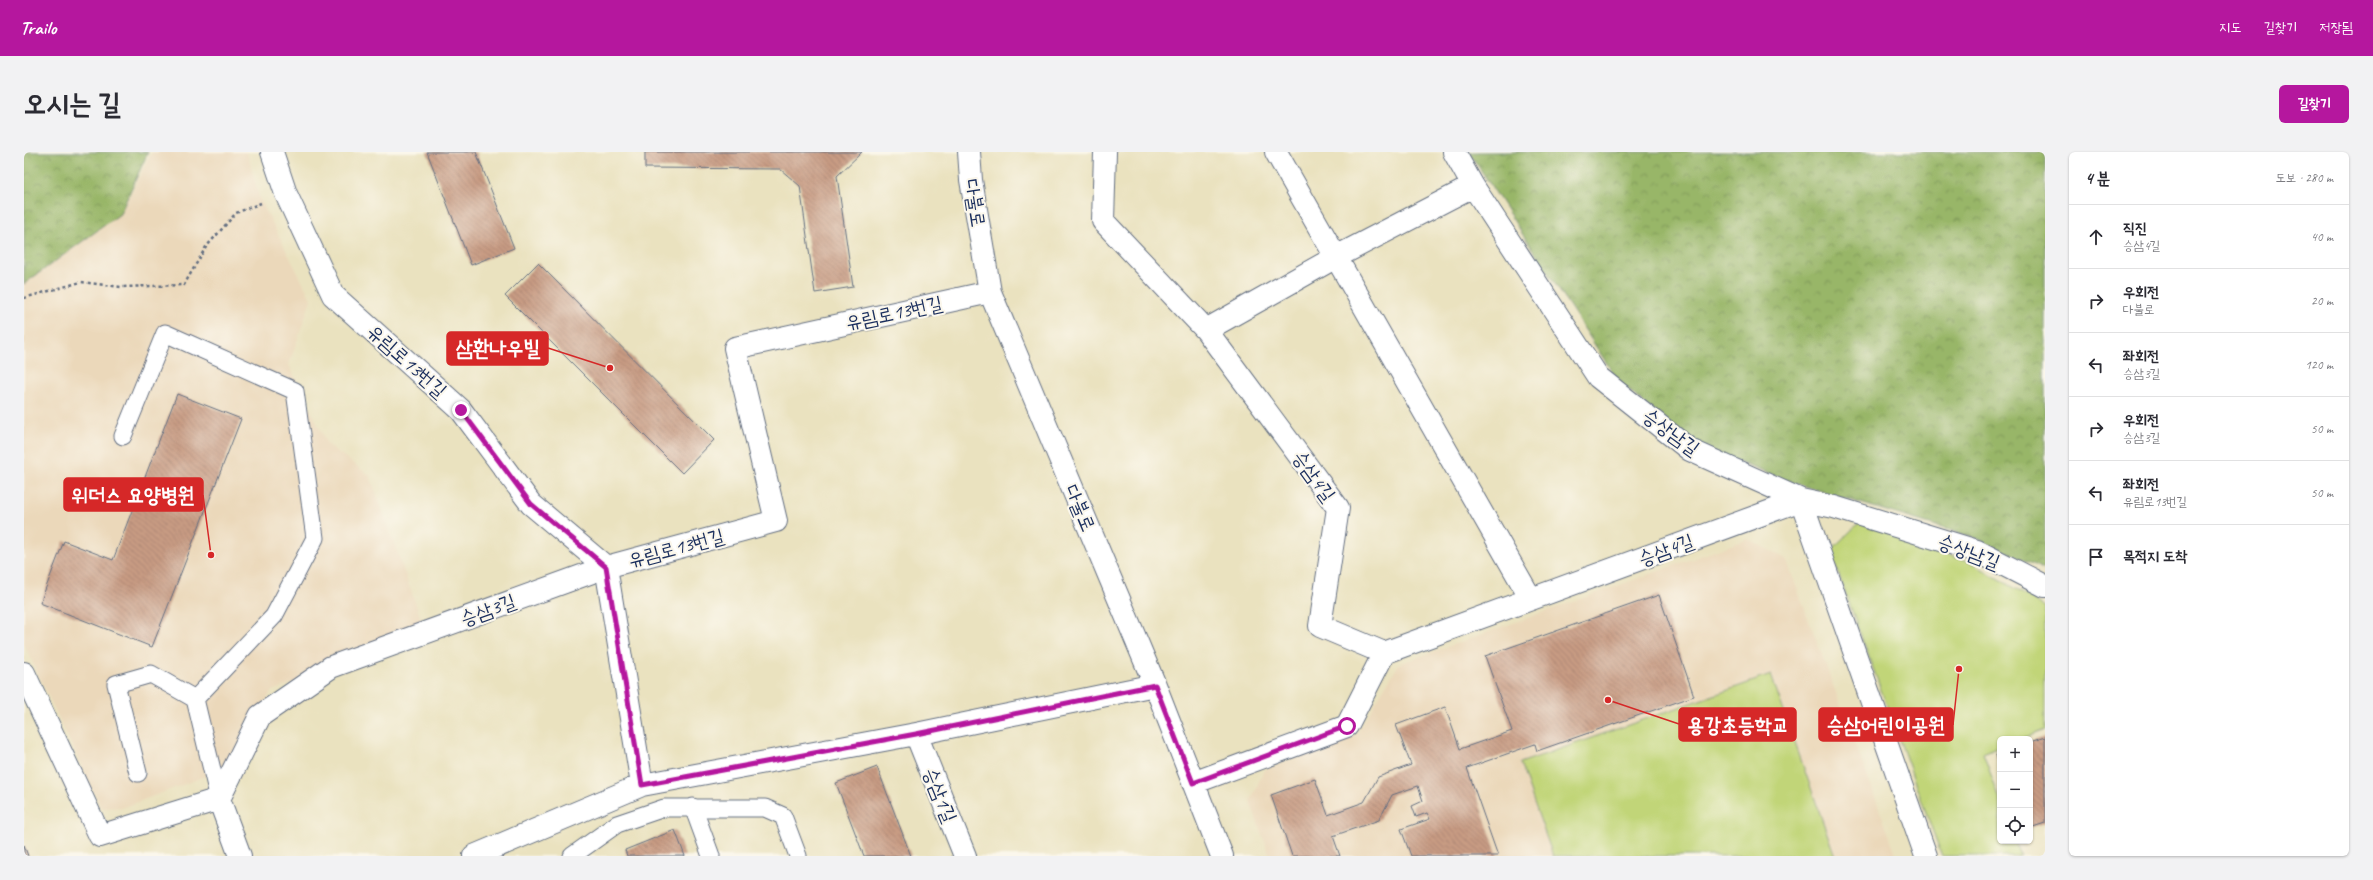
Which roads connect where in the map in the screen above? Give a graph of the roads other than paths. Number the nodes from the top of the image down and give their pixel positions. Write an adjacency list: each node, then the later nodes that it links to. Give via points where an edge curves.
1 (272, 152): 12 (street, 유림로13번길, via 286,194 333,295 461,410 531,504)
2 (969, 152): 8 (street, 다불로, via 971,180)
3 (1105, 152): 9 (street, 승삼4길, via 1103,221)
4 (1276, 152): 7 (street)
5 (1454, 152): 6 (street, 승상남길)
6 (1473, 186): 7 (street); 11 (street, 승상남길, via 1598,377 1690,450)
7 (1336, 257): 9 (street); 14 (street)
8 (990, 292): 12 (street, 유림로13번길, via 735,348 776,521); 17 (street, 다불로)
9 (1206, 330): 15 (street, 승삼4길, via 1338,508 1320,626)
10 (123, 436): 18 (lane, via 165,334 295,392 315,538 274,616)
11 (1801, 500): 13 (street, 승상남길, via 1834,507 1977,551); 14 (street, 승삼4길); 32 (street)
12 (606, 567): 22 (street); 23 (street, 승삼3길, via 331,667 260,716)
13 (2045, 586)
14 (1531, 599): 15 (street, 승삼4길)
15 (1384, 653): 21 (street, via 1347,726)
16 (24, 673): 23 (street, via 100,836)
17 (1155, 685): 19 (street); 21 (street, 다불로)
18 (195, 699): 20 (lane, via 151,674 116,684); 23 (lane)
19 (916, 734): 22 (street); 30 (street, 승삼1길)
20 (138, 773)
21 (1193, 783): 31 (street, 다불로)
22 (642, 785): 26 (street)
23 (219, 799): 25 (street)
24 (693, 807): 27 (lane, via 664,808 617,824); 28 (lane); 29 (lane, via 765,808 784,816)
25 (240, 856)
26 (474, 856)
27 (572, 856)
28 (711, 856)
29 (798, 856)
30 (965, 856)
31 (1222, 856)
32 (1926, 856)

